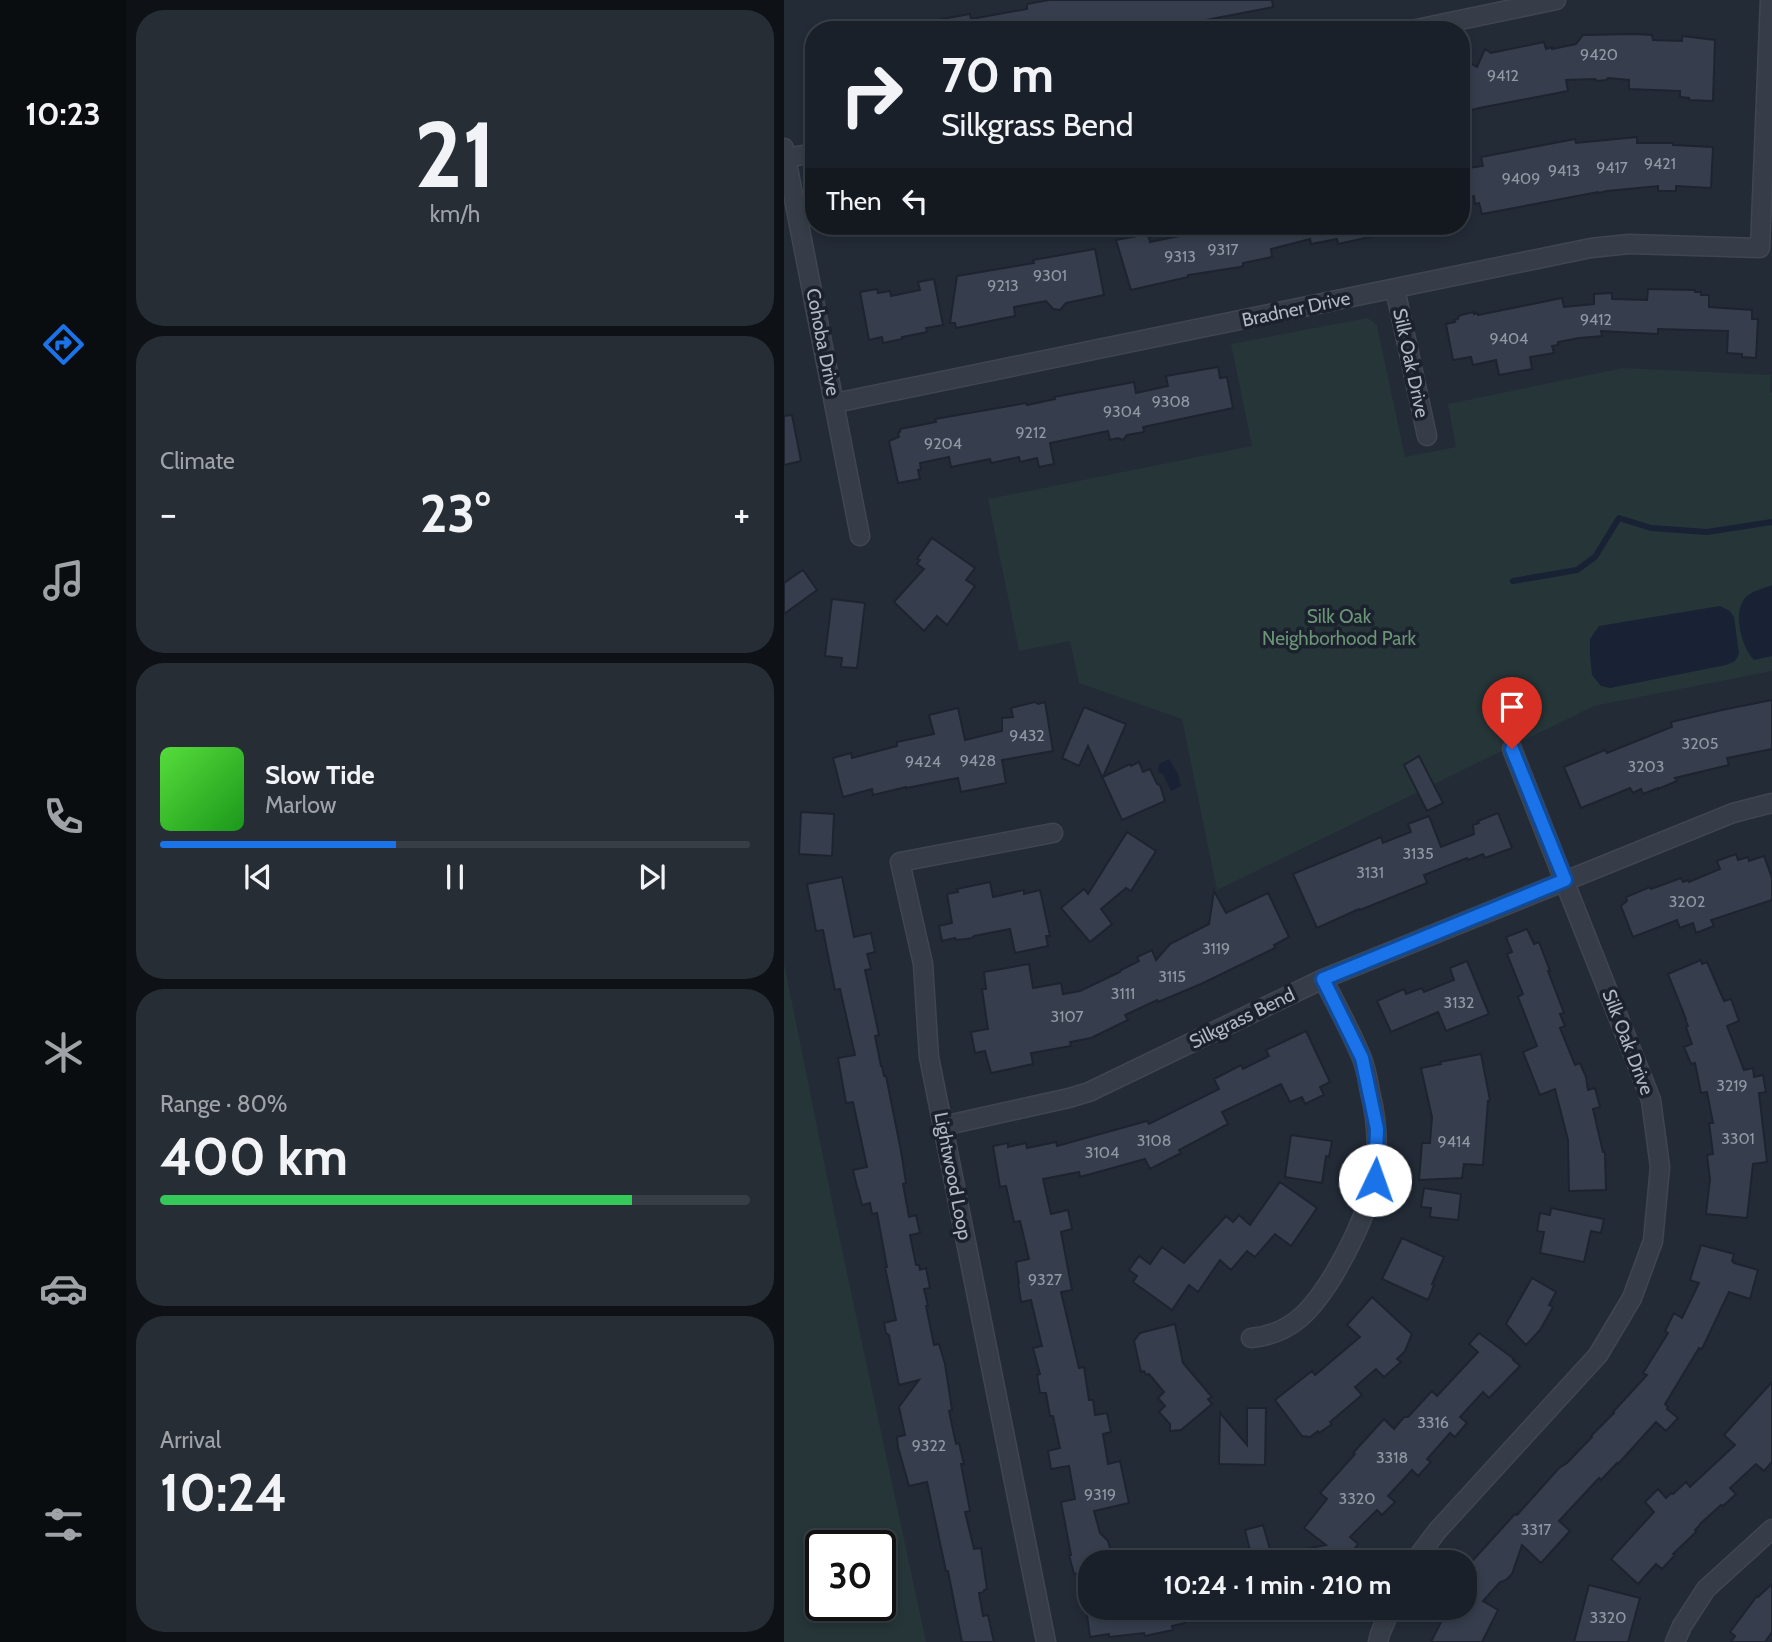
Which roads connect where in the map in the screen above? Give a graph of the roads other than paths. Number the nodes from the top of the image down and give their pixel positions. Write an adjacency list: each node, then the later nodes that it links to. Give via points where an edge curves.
1 (1556, 0): 3 (street)
2 (1770, 0): 6 (street, Bradner Drive, via 1760,248 1610,245)
3 (1455, 21)
4 (785, 153): 5 (street); 7 (street, Cohoba Drive)
5 (805, 153)
6 (1395, 289): 7 (street, Bradner Drive); 8 (street, Silk Oak Drive)
7 (835, 403): 9 (street, Cohoba Drive)
8 (1427, 436)
9 (860, 536)
10 (1512, 749): 13 (street, Silk Oak Drive)
11 (1772, 803): 13 (street, Silkgrass Bend, via 1733,813)
12 (1053, 833): 15 (street, Lightwood Loop, via 900,862 923,964 929,1057)
13 (1565, 880): 14 (street, Silkgrass Bend); 18 (street, Silk Oak Drive, via 1651,1100 1660,1167 1653,1241 1632,1298 1598,1355)
14 (1323, 979): 15 (street, Silkgrass Bend, via 1089,1092); 16 (street, via 1362,1058 1377,1129 1375,1180 1351,1245 1316,1300 1282,1331)
15 (943, 1126): 20 (street, Lightwood Loop)
16 (1251, 1338)
17 (1772, 1529): 22 (street, via 1706,1589)
18 (1423, 1550)
19 (1386, 1620): 21 (street)
20 (1046, 1642)
21 (1378, 1642)
22 (1675, 1642)

